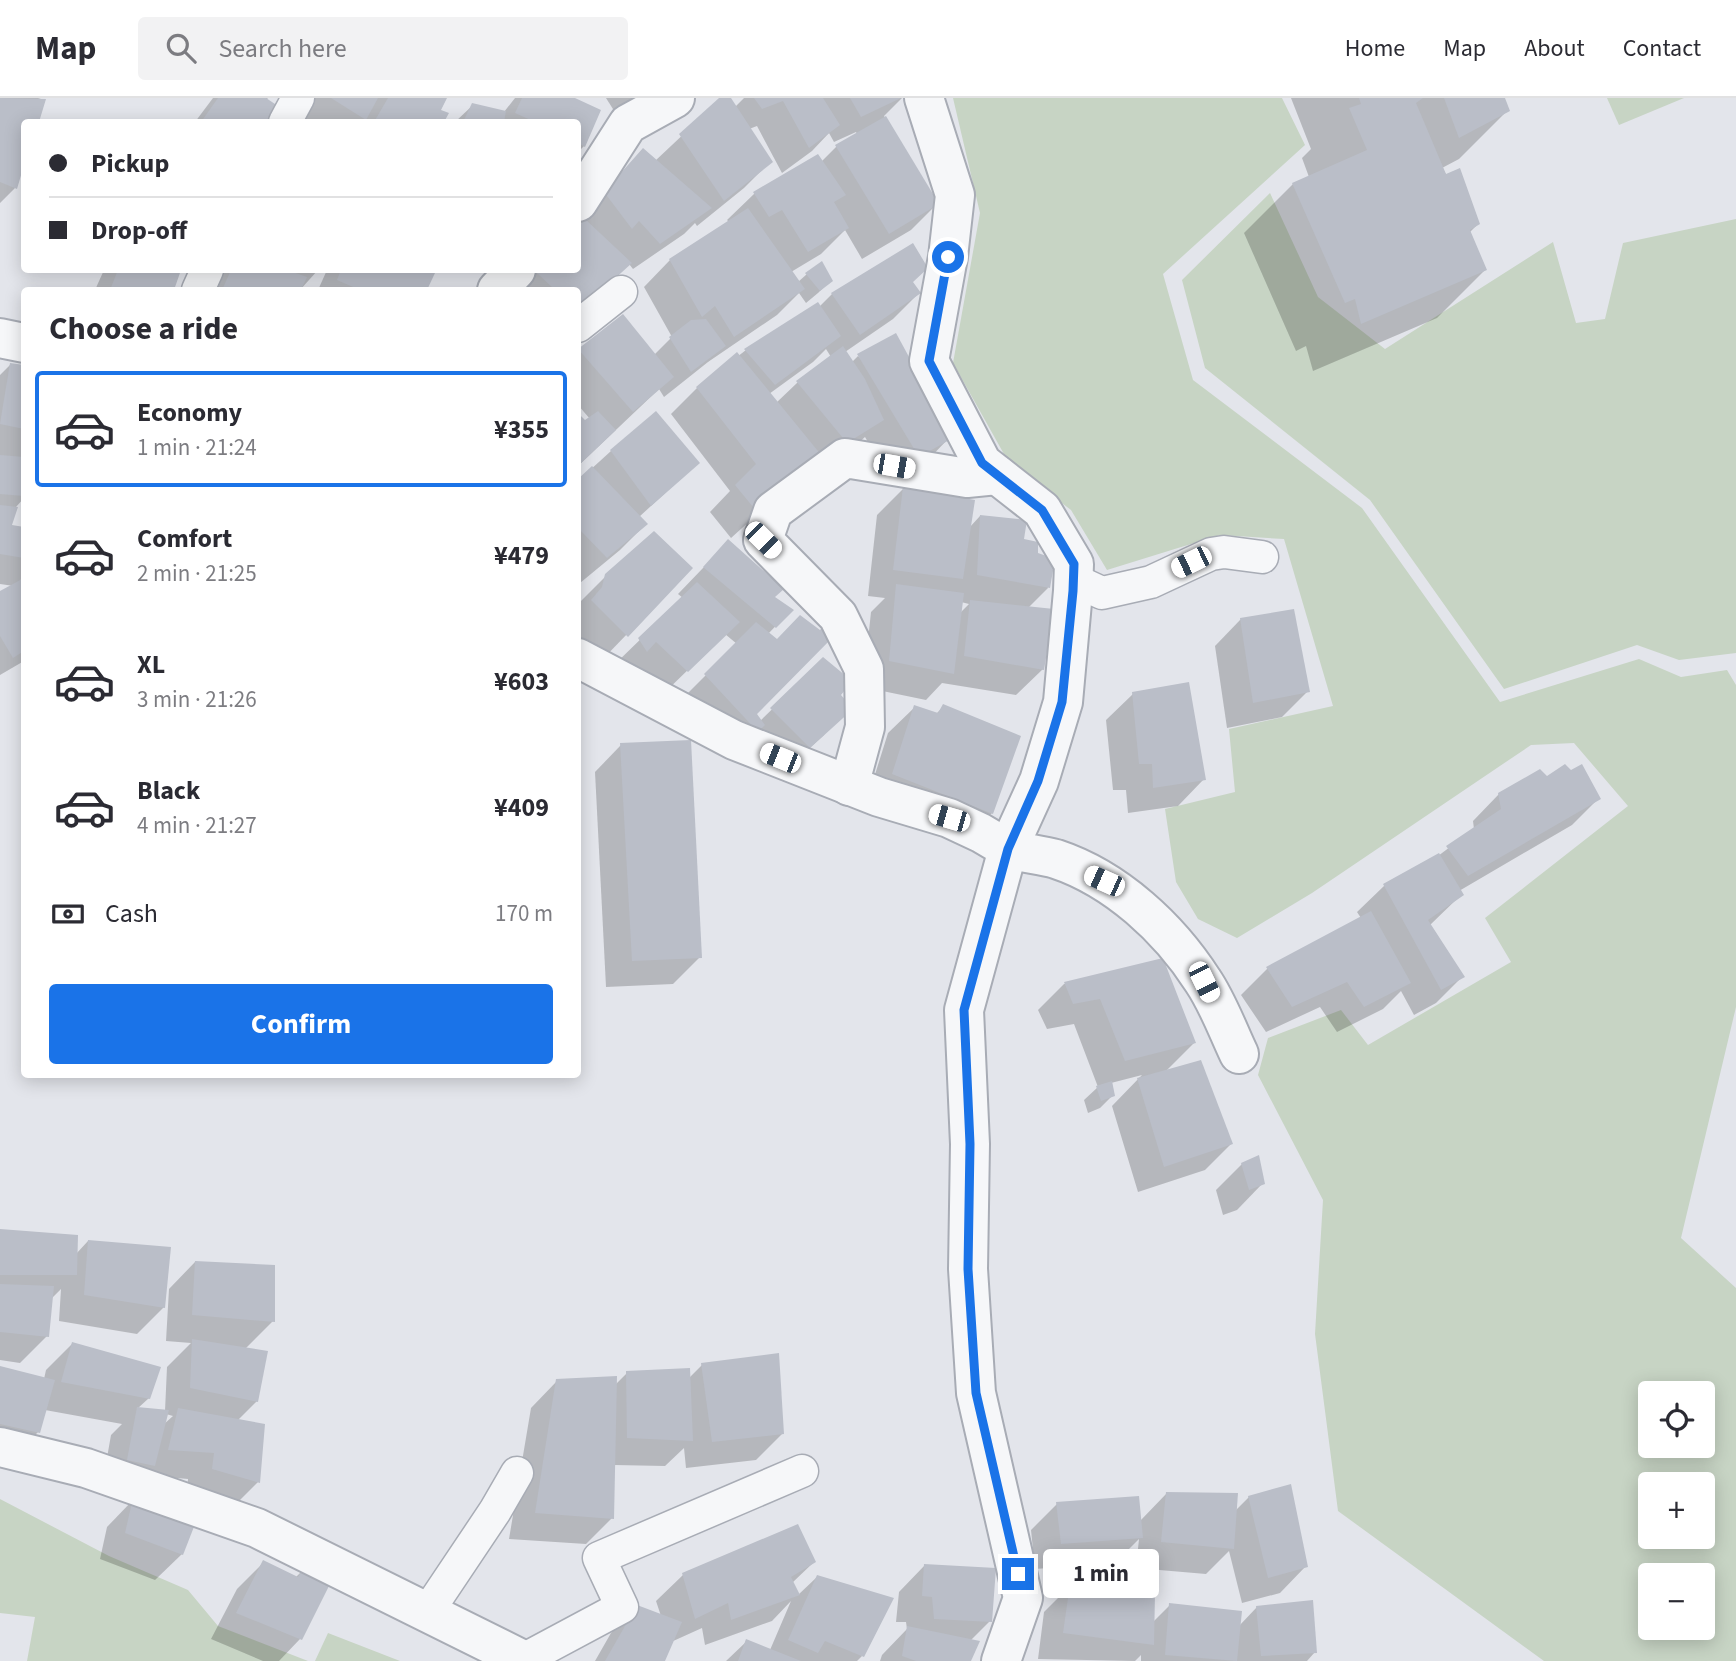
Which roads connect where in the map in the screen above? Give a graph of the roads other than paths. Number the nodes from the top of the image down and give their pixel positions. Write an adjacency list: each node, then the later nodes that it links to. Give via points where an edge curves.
1 (298, 98): 4 (lane)
2 (675, 98): 5 (street, via 628,124)
3 (924, 98): 12 (street, via 955,195 929,361 982,463)
4 (287, 119)
5 (581, 197)
6 (513, 273): 7 (street)
7 (499, 287)
8 (621, 292): 9 (lane)
9 (581, 324)
10 (0, 338): 11 (street)
11 (21, 342)
12 (998, 475): 14 (street, via 1042,510 1074,564); 16 (street, via 967,478 845,458 774,511 763,540 838,616 864,669 865,727)
13 (1262, 557): 14 (lane, via 1212,554 1151,582 1102,593)
14 (1074, 580): 17 (street, via 1062,702 1038,781)
15 (581, 660): 16 (street, via 734,740)
16 (849, 786): 17 (street, via 949,818)
17 (1008, 849): 18 (street, via 1056,859 1104,881 1131,900 1174,943 1204,982); 24 (street, via 964,1010 970,1144 968,1269 976,1393 1023,1598)
18 (1239, 1054)
19 (0, 1447): 22 (street, via 86,1468 257,1528)
20 (802, 1471): 23 (lane, via 599,1558 622,1607)
21 (517, 1474): 22 (lane)
22 (428, 1611): 23 (street)
23 (522, 1660)
24 (1001, 1661)

